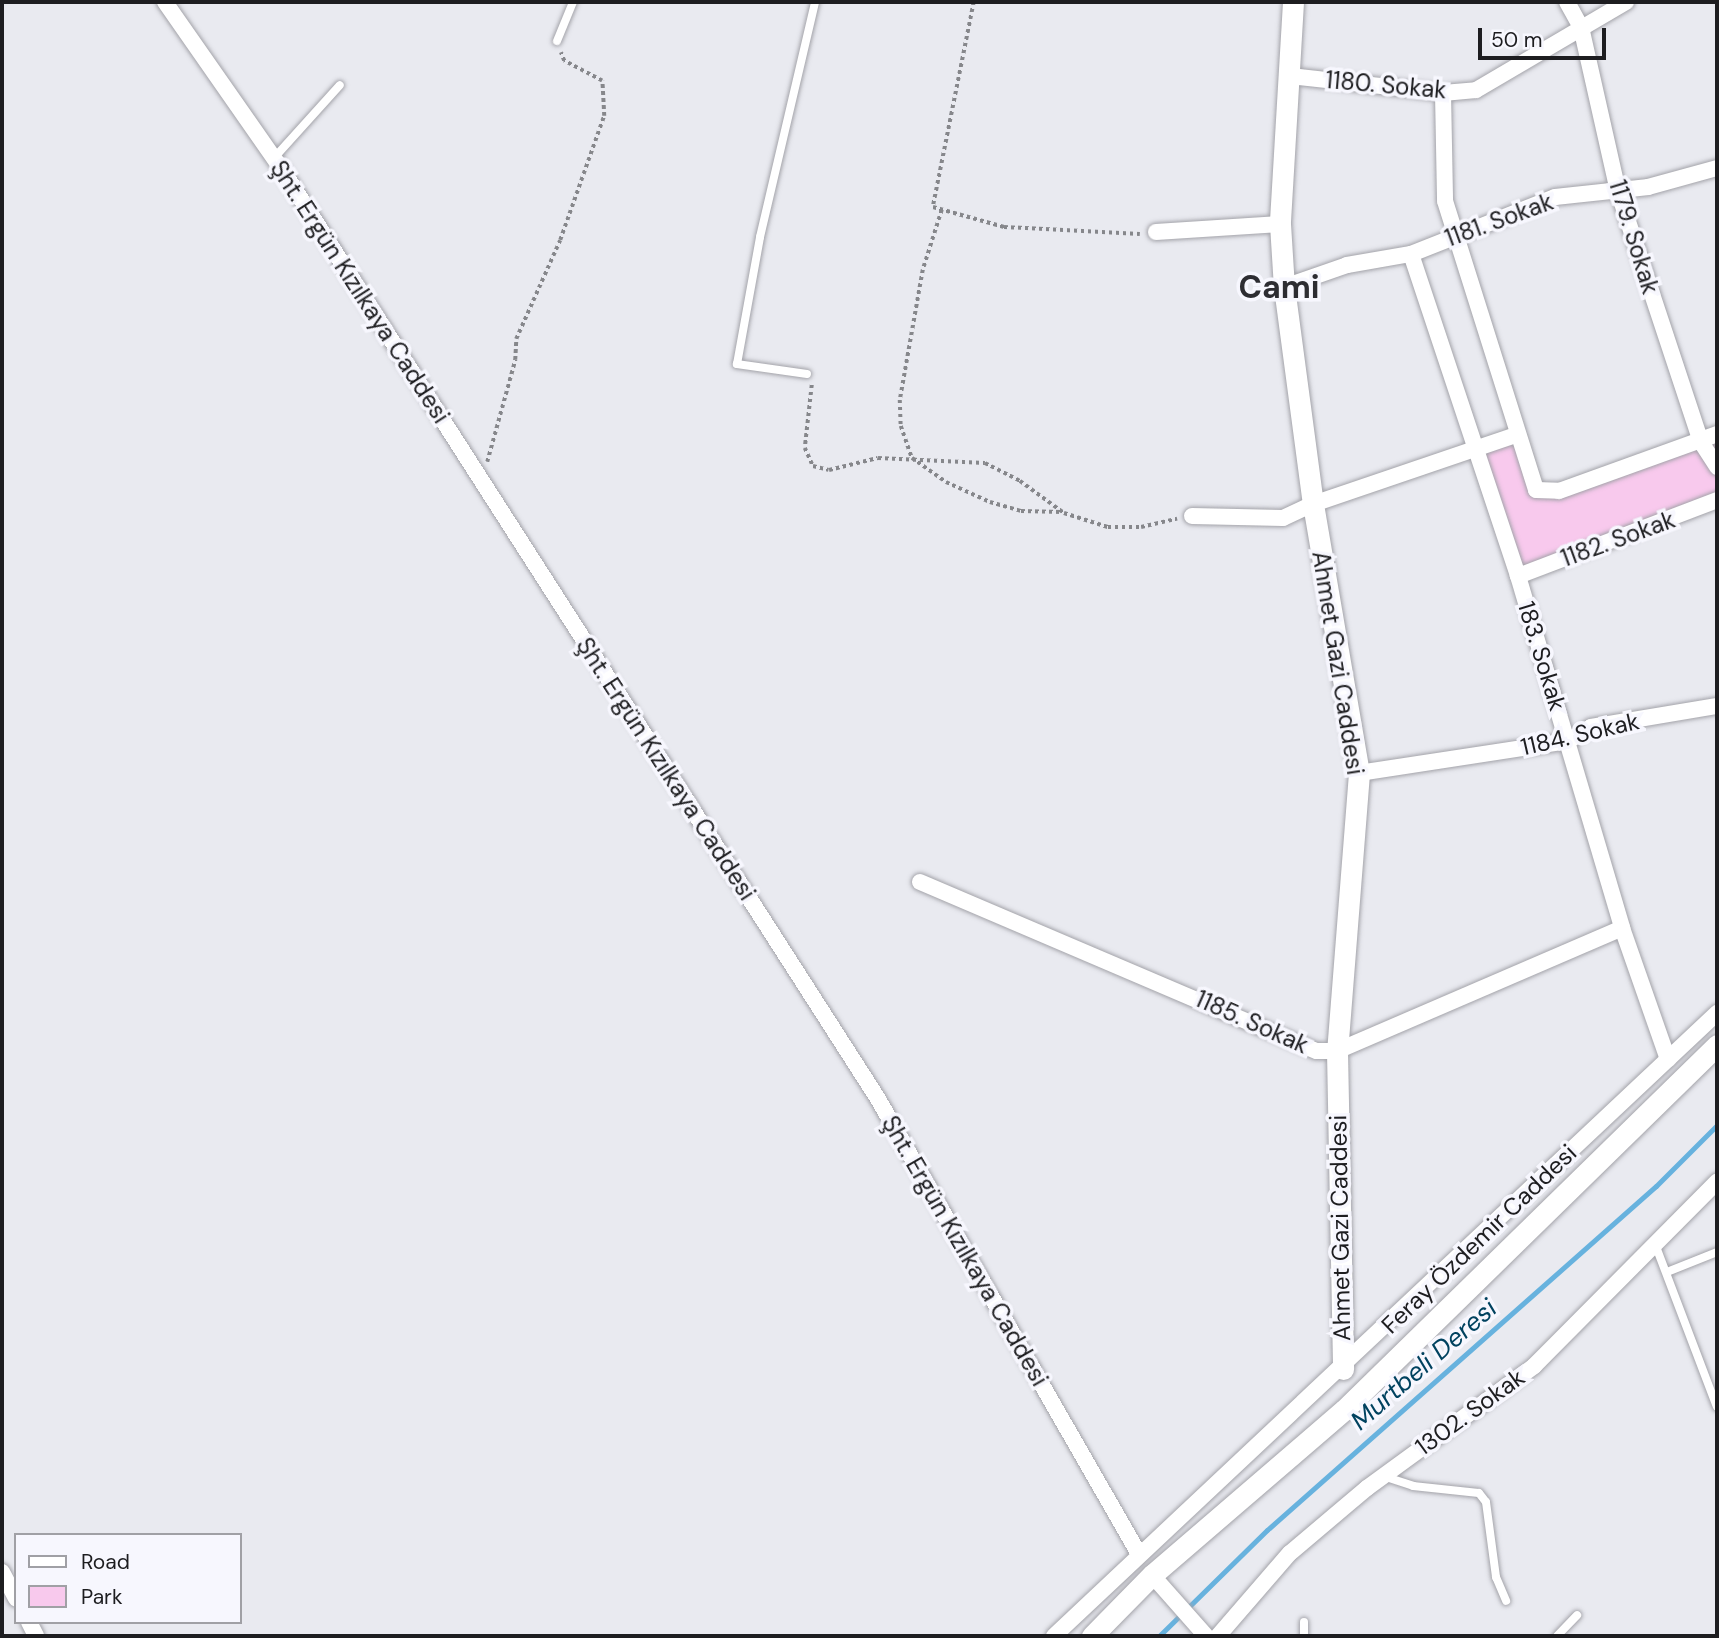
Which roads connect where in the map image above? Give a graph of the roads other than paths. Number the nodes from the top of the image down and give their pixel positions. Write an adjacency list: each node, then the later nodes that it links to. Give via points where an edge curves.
1 (165, 2): 12 (street, Şht. Ergün Kızılkaya Caddesi)
2 (573, 2): 8 (lane)
3 (815, 2): 20 (lane, via 760,237 737,364)
4 (1293, 2): 9 (street, Ahmet Gazi Caddesi)
5 (1567, 2): 7 (street, 1179. Sokak)
6 (1626, 2): 7 (street, 1180. Sokak)
7 (1581, 27): 11 (street, 1180. Sokak, via 1476,90); 14 (street, 1179. Sokak)
8 (557, 41)
9 (1290, 76): 11 (street, 1180. Sokak); 15 (street, Ahmet Gazi Caddesi)
10 (340, 85): 12 (lane)
11 (1443, 93): 17 (street, via 1445,201)
12 (274, 158): 46 (street, Şht. Ergün Kızılkaya Caddesi, via 878,1099)
13 (1717, 168): 14 (street, 1181. Sokak)
14 (1618, 191): 17 (street, 1181. Sokak, via 1555,197); 23 (street, 1179. Sokak)
15 (1280, 224): 16 (street); 19 (street, Ahmet Gazi Caddesi)
16 (1156, 232)
17 (1457, 235): 18 (street, 1181. Sokak); 22 (street)
18 (1411, 254): 19 (street, 1181. Sokak, via 1348,265); 24 (street, 183. Sokak)
19 (1284, 287): 27 (street, Ahmet Gazi Caddesi)
20 (807, 374)
21 (1717, 434): 23 (street)
22 (1516, 435): 23 (street, via 1536,490 1545,493); 24 (street)
23 (1701, 442): 25 (street, 1179. Sokak)
24 (1474, 448): 27 (street); 29 (street, 183. Sokak)
25 (1717, 467)
26 (1717, 500): 29 (street, 1182. Sokak)
27 (1313, 504): 28 (street, via 1283,518); 32 (street, Ahmet Gazi Caddesi)
28 (1192, 516)
29 (1518, 576): 31 (street, 183. Sokak)
30 (1717, 706): 31 (street, 1184. Sokak, via 1591,727)
31 (1568, 741): 32 (street, 1184. Sokak); 34 (street, 183. Sokak)
32 (1359, 773): 37 (street, Ahmet Gazi Caddesi)
33 (920, 882): 37 (street, 1185. Sokak, via 1317,1051)
34 (1622, 928): 37 (street, 1185. Sokak); 38 (street, 183. Sokak)
35 (1717, 1013): 38 (street, Feray Özdemir Caddesi)
36 (1717, 1045): 48 (street, via 1344,1410)
37 (1338, 1051): 43 (street, Ahmet Gazi Caddesi)
38 (1668, 1059): 43 (street, Feray Özdemir Caddesi)
39 (1717, 1182): 40 (street, 1302. Sokak)
40 (1655, 1244): 42 (lane); 45 (street, 1302. Sokak, via 1534,1366)
41 (1717, 1252): 42 (lane)
42 (1667, 1272): 44 (lane)
43 (1343, 1369): 46 (street, Feray Özdemir Caddesi)
44 (1717, 1407)
45 (1383, 1476): 50 (lane, via 1413,1486 1479,1493 1486,1502 1496,1577); 56 (street, 1302. Sokak, via 1290,1553)
46 (1139, 1554): 53 (street, Feray Özdemir Caddesi)
47 (2, 1572): 49 (street)
48 (1152, 1575): 54 (street); 55 (street)
49 (14, 1594)
50 (1506, 1601)
51 (1577, 1615): 58 (lane)
52 (1304, 1622): 57 (lane)
53 (1054, 1636)
54 (1092, 1636)
55 (1206, 1636)
56 (1218, 1636)
57 (1304, 1636)
58 (1557, 1636)

